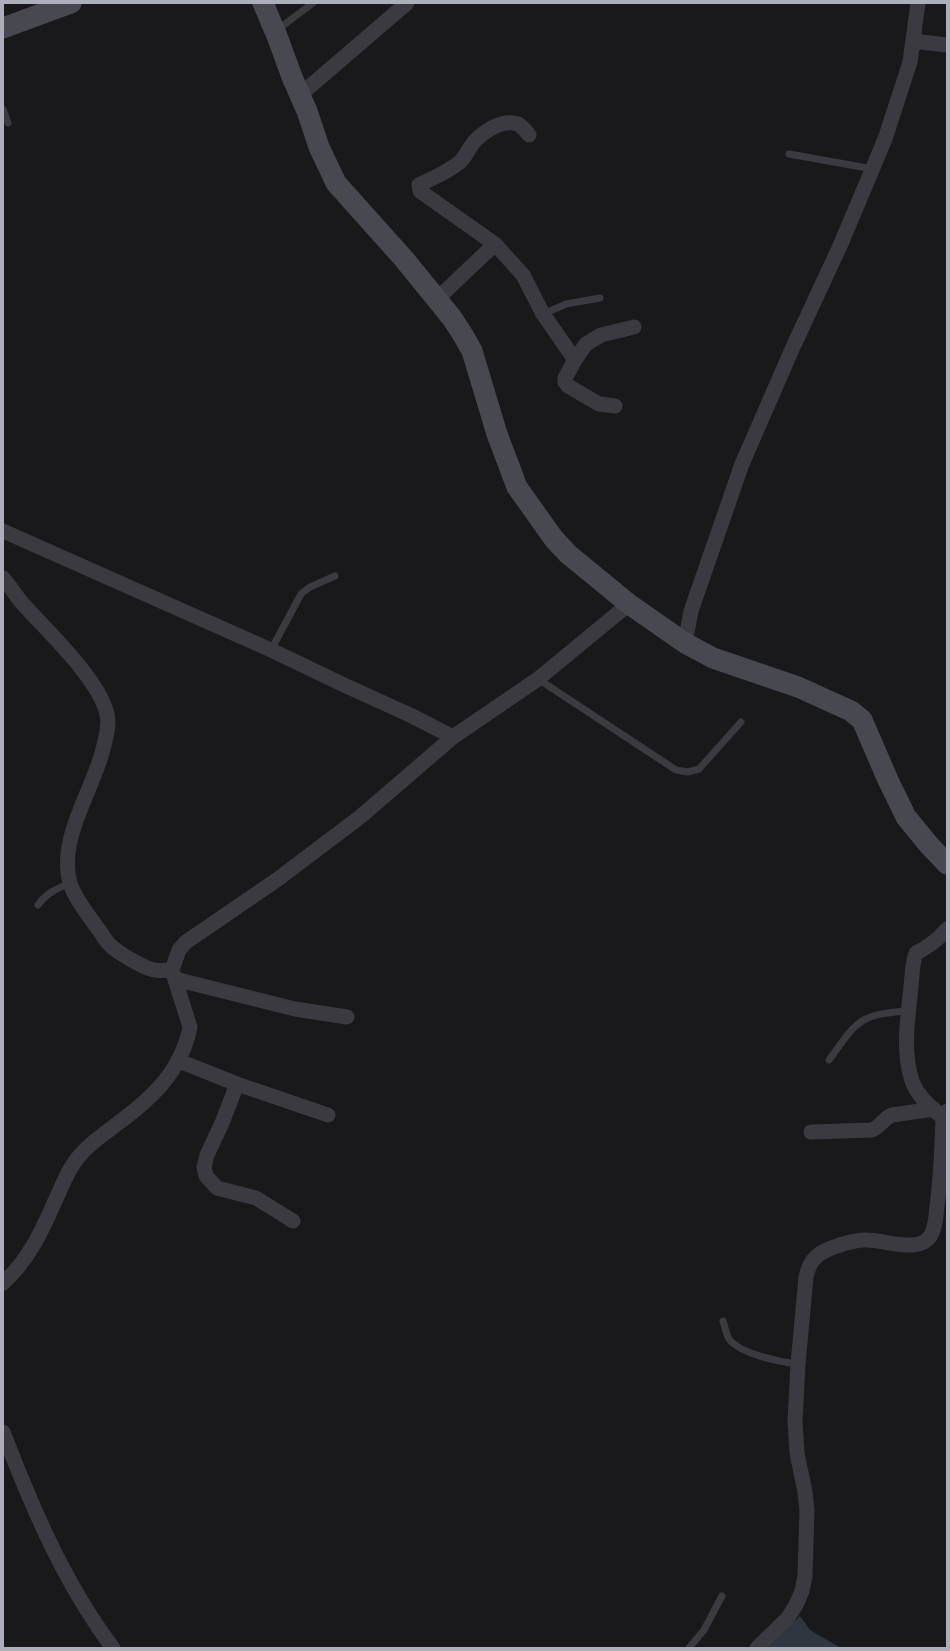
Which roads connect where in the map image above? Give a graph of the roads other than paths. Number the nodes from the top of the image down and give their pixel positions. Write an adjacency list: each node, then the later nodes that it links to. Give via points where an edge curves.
1 (71, 3): 6 (street)
2 (263, 3): 7 (street)
3 (312, 3): 7 (lane)
4 (407, 3): 10 (street)
5 (918, 3): 8 (street)
6 (3, 28)
7 (275, 32): 10 (street)
8 (913, 41): 9 (street); 15 (street, via 910,62)
9 (947, 45)
10 (300, 95): 18 (street, via 318,147 336,183)
11 (3, 109): 12 (lane)
12 (8, 123)
13 (529, 135): 16 (street, via 519,125 496,126 475,142 452,169 419,185 420,191)
14 (789, 154): 15 (lane)
15 (873, 169): 27 (street, via 742,464 693,604)
16 (495, 244): 18 (street); 19 (street, via 523,275)
17 (600, 298): 19 (lane, via 566,304)
18 (437, 299): 26 (street, via 472,351 497,434 517,487 554,539 568,554)
19 (543, 314): 21 (street)
20 (634, 327): 21 (street, via 601,335 586,344)
21 (575, 360): 22 (street, via 564,382 599,404)
22 (615, 406)
23 (3, 531): 28 (street)
24 (335, 576): 28 (lane, via 301,594)
25 (3, 578): 33 (street, via 96,688 108,716 100,762 71,836 68,860)
26 (629, 604): 27 (street); 29 (street)
27 (685, 643): 32 (street, via 713,658 798,687 851,711 862,720 906,817)
28 (271, 650): 31 (street)
29 (538, 679): 30 (lane, via 676,770 688,772 699,769); 31 (street)
30 (741, 722)
31 (453, 737): 36 (street, via 360,816 278,879 186,942 179,950)
32 (947, 864)
33 (70, 884): 34 (lane, via 51,891); 36 (street, via 84,909 110,945 132,960)
34 (38, 905)
35 (947, 929): 37 (street, via 930,946 916,953)
36 (173, 975): 38 (street, via 295,1009); 40 (street, via 190,1027)
37 (908, 1011): 39 (lane, via 873,1015 857,1023); 42 (street, via 907,1060 912,1082 920,1097)
38 (347, 1017)
39 (829, 1060)
40 (178, 1061): 41 (street); 46 (street, via 164,1083 150,1097 98,1138 73,1163 23,1263)
41 (237, 1084): 43 (street); 45 (street, via 207,1155 204,1167 206,1176 217,1188 256,1198)
42 (941, 1113): 44 (street, via 892,1115 872,1130); 48 (street, via 940,1181 935,1227 931,1237 915,1245 864,1240 828,1250 817,1256 810,1265 806,1278)
43 (328, 1115)
44 (811, 1132)
45 (293, 1221)
46 (3, 1283)
47 (723, 1321): 48 (lane, via 729,1338 737,1346 773,1360)
48 (798, 1364): 53 (street, via 796,1440 807,1511 805,1576 802,1591 787,1619)
49 (3, 1432): 51 (street, via 34,1509 83,1605)
50 (722, 1596): 52 (lane, via 704,1630)
51 (113, 1648)
52 (689, 1648)
53 (757, 1648)

